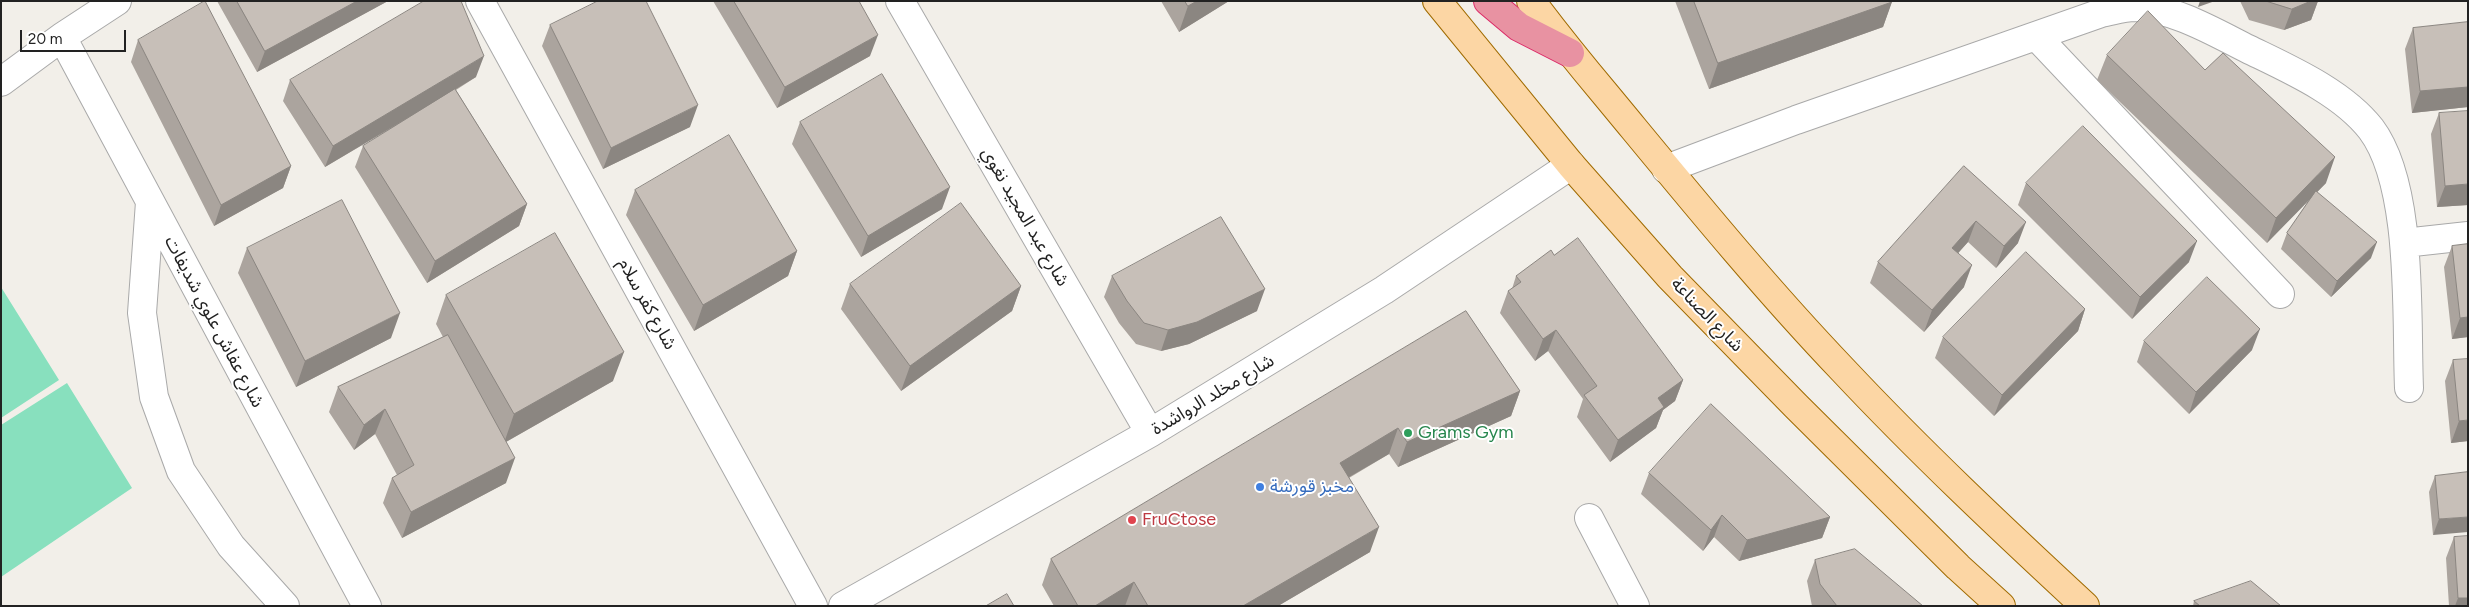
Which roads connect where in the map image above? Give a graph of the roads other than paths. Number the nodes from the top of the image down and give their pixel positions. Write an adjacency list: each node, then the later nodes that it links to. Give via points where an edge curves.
1 (117, 1): 7 (street)
2 (480, 1): 22 (street, شارع كفر سلام)
3 (900, 1): 18 (street, شارع عبد المجيد نغوي)
4 (1437, 1): 11 (main road, شارع الصناعة)
5 (1488, 1): 9 (highway, via 1519,27)
6 (1531, 1): 9 (main road)
7 (62, 37): 10 (street); 13 (street, شارع عفاش علوي شديفات)
8 (2037, 37): 12 (street); 15 (street, via 2101,13 2134,7 2170,14 2302,76 2349,107 2371,130 2387,160 2400,202); 16 (street)
9 (1570, 53): 12 (main road)
10 (1, 82)
11 (1571, 166): 18 (street, شارع مخلد الرواشدة, via 1384,290); 25 (main road, شارع الصناعة, via 1670,277 1796,406)
12 (1666, 169): 26 (main road, via 1843,371)
13 (150, 202): 20 (street, via 142,313 154,397 181,471 231,546); 21 (street, شارع عفاش علوي شديفات)
14 (2468, 236): 15 (street)
15 (2404, 243): 17 (street)
16 (2280, 294)
17 (2408, 388)
18 (1150, 433): 23 (street, شارع مخلد الرواشدة)
19 (1589, 518): 24 (street)
20 (285, 606)
21 (367, 606)
22 (813, 606)
23 (843, 606)
24 (1635, 606)
25 (2001, 606)
26 (2085, 606)

